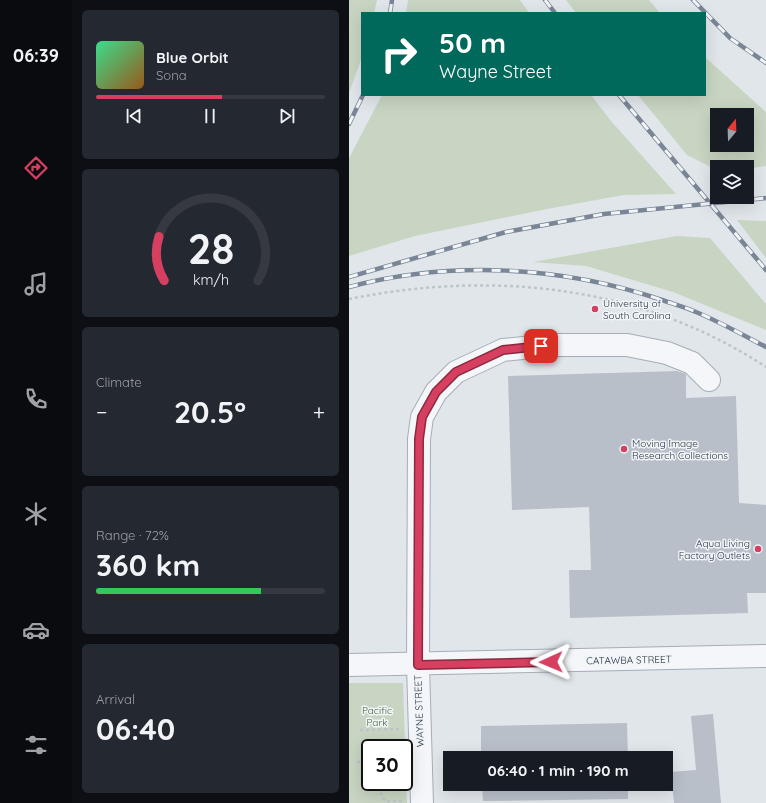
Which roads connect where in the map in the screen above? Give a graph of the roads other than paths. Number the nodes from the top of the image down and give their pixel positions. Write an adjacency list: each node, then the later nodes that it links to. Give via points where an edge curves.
1 (709, 380): 4 (street, WAYNE STREET, via 692,363 667,353 627,345 553,345 503,350 456,372 436,392 422,417 419,439)
2 (766, 656): 4 (street, CATAWBA STREET)
3 (349, 665): 4 (street, CATAWBA STREET)
4 (418, 665): 5 (street, WAYNE STREET)
5 (412, 802)

